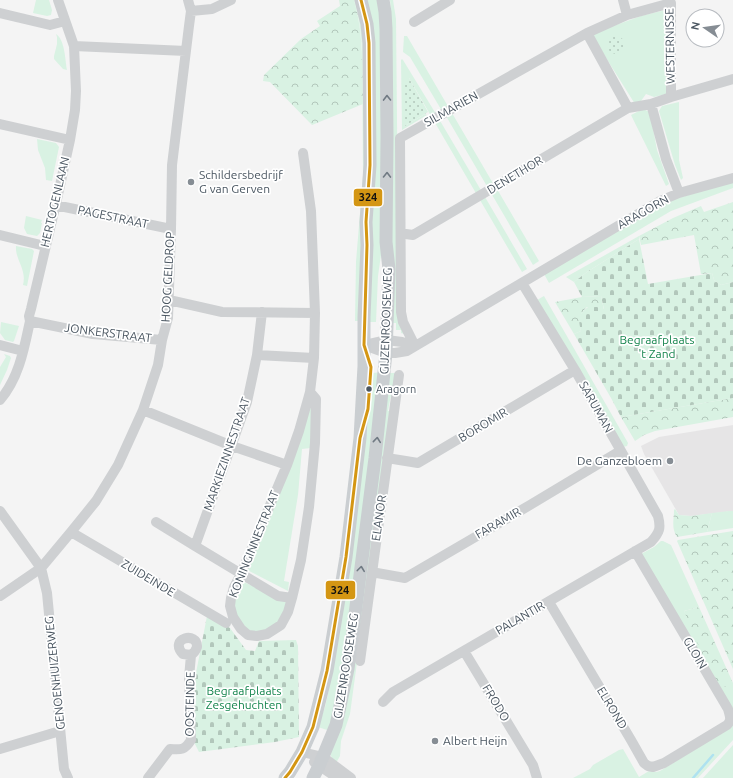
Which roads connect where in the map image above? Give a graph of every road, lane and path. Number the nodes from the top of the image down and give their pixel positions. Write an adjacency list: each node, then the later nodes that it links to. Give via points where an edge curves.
1 (58, 0): 13 (street, HERTOGENLAAN)
2 (188, 0): 10 (street, HOOG GELDROP)
3 (231, 0): 10 (street, via 212,9)
4 (361, 0): 38 (main road, GIJZENROOISEWEG, via 369,43 370,165 366,222)
5 (383, 0): 40 (main road, GIJZENROOISEWEG, one-way to 5, via 389,269 386,242 386,28)
6 (450, 0): 14 (street)
7 (623, 0): 12 (street)
8 (682, 0): 9 (street)
9 (671, 3): 12 (street, WESTERNISSE); 19 (street, WESTERNISSE)
10 (192, 11): 17 (street, HOOG GELDROP)
11 (0, 13): 13 (street, via 50,25)
12 (627, 15): 15 (street, WESTERNISSE)
13 (65, 21): 16 (street, HERTOGENLAAN)
14 (414, 22)
15 (586, 33): 21 (street); 30 (street, SILMARIEN, via 400,138)
16 (74, 46): 17 (street); 23 (street, HERTOGENLAAN, via 76,91)
17 (186, 51): 28 (street, HOOG GELDROP, via 172,165)
18 (733, 79): 19 (street)
19 (671, 97): 20 (street, WESTERNISSE)
20 (651, 104): 21 (street, WESTERNISSE); 26 (street, via 666,159)
21 (628, 108): 30 (street, DENETHOR, via 413,235)
22 (0, 124): 23 (street)
23 (70, 140): 27 (street, HERTOGENLAAN)
24 (303, 153): 35 (street, KONINGINNESTRAAT, via 311,211)
25 (733, 178): 26 (street, ARAGORN)
26 (679, 193): 32 (street, ARAGORN, via 660,201)
27 (55, 205): 28 (street, PAGESTRAAT); 31 (street, HERTOGENLAAN)
28 (171, 229): 33 (street, HOOG GELDROP)
29 (0, 235): 31 (street)
30 (401, 235): 41 (street, GIJZENROOISEWEG, via 401,312)
31 (45, 246): 36 (street, HERTOGENLAAN)
32 (522, 283): 41 (street, ARAGORN); 45 (street, SARUMAN)
33 (169, 300): 34 (street, via 222,312); 37 (street, HOOG GELDROP, via 168,318)
34 (262, 312): 35 (street); 43 (street, MARKIEZINNESTRAAT)
35 (315, 313): 44 (street, KONINGINNESTRAAT)
36 (30, 321): 37 (street, JONKERSTRAAT, via 93,334); 42 (street, HERTOGENLAAN)
37 (162, 340): 49 (street, HOOG GELDROP, via 158,365)
38 (364, 345): 40 (street, ARAGORN); 74 (main road, GIJZENROOISEWEG, via 360,438 346,557 327,671 313,727)
39 (0, 346): 42 (street)
40 (387, 346): 41 (street, ARAGORN, via 395,353 407,351); 75 (main road, GIJZENROOISEWEG, one-way to 40, via 336,725 348,669)
41 (415, 346)
42 (24, 351): 48 (street, HERTOGENLAAN, via 13,380)
43 (257, 355): 44 (street); 50 (street, MARKIEZINNESTRAAT, via 247,402)
44 (314, 358): 47 (street, KONINGINNESTRAAT)
45 (575, 370): 51 (street, SARUMAN); 52 (street, BOROMIR, via 418,463)
46 (399, 375): 52 (street, ELANOR)
47 (310, 392): 53 (street, KONINGINNESTRAAT); 64 (street, KONINGINNESTRAAT, via 316,399 315,443 309,507)
48 (0, 400)
49 (143, 410): 50 (street); 56 (street, HOOG GELDROP, via 118,465 96,501)
50 (232, 446): 53 (street); 58 (street, MARKIEZINNESTRAAT)
51 (620, 451): 57 (street, SARUMAN, via 658,516); 61 (street, FARAMIR, via 404,578)
52 (387, 458): 61 (street, ELANOR)
53 (287, 466): 62 (street, KONINGINNESTRAAT)
54 (0, 511): 60 (street)
55 (156, 522): 58 (street)
56 (71, 532): 60 (street, HOOG GELDROP); 66 (street, ZUIDEINDE)
57 (658, 535): 59 (street, PALANTIR)
58 (194, 546): 62 (street)
59 (635, 551): 65 (street, PALANTIR); 72 (street, GLOIN, via 730,713 731,718 727,725)
60 (41, 568): 63 (street, HOOG GELDROP); 71 (street, GENOENHUIZERWEG, via 46,593)
61 (372, 573): 69 (street, ELANOR)
62 (241, 574): 64 (street, via 278,596); 64 (street, KONINGINNESTRAAT, via 234,587 230,606 240,629 248,635 267,634 281,625)
63 (0, 596)
64 (292, 598)
65 (549, 602): 67 (street, PALANTIR); 72 (street, ELROND, via 644,763 653,767 660,765)
66 (226, 624)
67 (464, 651): 70 (street, PALANTIR, via 393,692); 82 (street, FRODO, via 533,765)
68 (191, 655): 77 (street, OOSTEINDE, via 191,740 186,747 179,750 170,749)
69 (360, 662)
70 (383, 702)
71 (60, 731): 73 (street); 76 (street, GENOENHUIZERWEG, via 64,769)
72 (696, 744)
73 (0, 749)
74 (302, 752): 75 (street); 78 (main road, GIJZENROOISEWEG)
75 (321, 762): 79 (main road, GIJZENROOISEWEG); 80 (street); 81 (street)
76 (68, 778)
77 (148, 778)
78 (286, 778)
79 (313, 778)
80 (339, 778)
81 (351, 778)
82 (537, 778)

